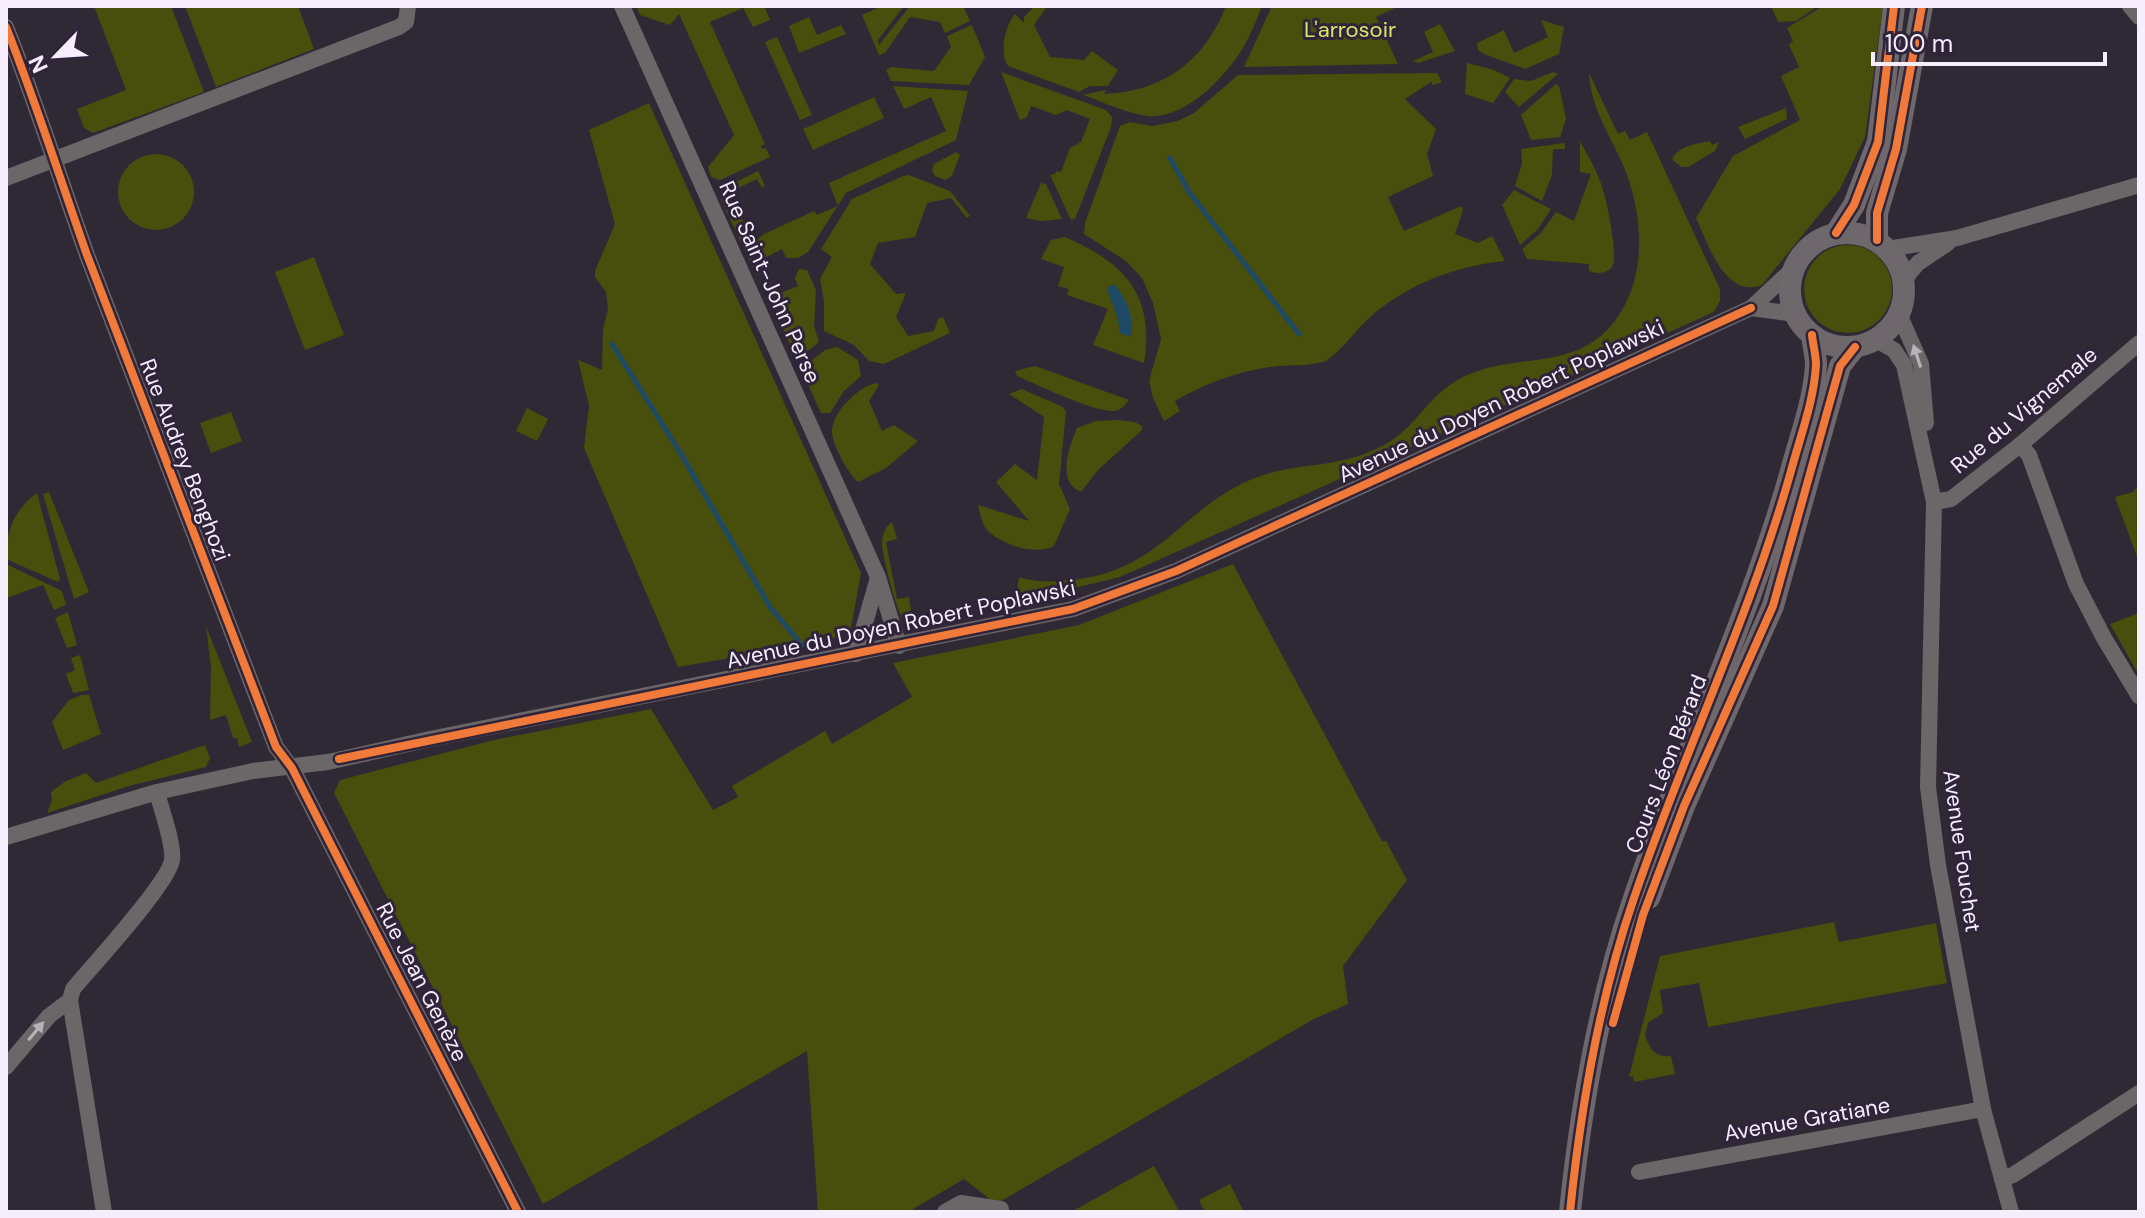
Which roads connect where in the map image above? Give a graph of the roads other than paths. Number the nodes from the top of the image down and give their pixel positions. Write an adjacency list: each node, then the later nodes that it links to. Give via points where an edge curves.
1 (408, 6): 8 (street, via 406,22 399,27)
2 (622, 6): 24 (street, Rue Saint-John Perse)
3 (1894, 6): 11 (main road, via 1878,142 1854,205)
4 (1922, 6): 13 (main road, via 1896,149 1877,213)
5 (2130, 6): 6 (street)
6 (2139, 17)
7 (6, 27): 8 (street, Rue Audrey Benghozi)
8 (53, 160): 9 (street); 28 (street, Rue Audrey Benghozi, via 276,747)
9 (6, 178)
10 (2139, 185): 12 (street)
11 (1836, 233): 13 (main road, via 1864,234); 14 (main road, via 1818,239)
12 (1957, 238): 13 (street); 15 (street, via 1918,263)
13 (1882, 244): 15 (main road)
14 (1794, 268): 16 (street, Avenue du Doyen Robert Poplawski); 17 (main road, via 1790,299)
15 (1904, 280): 18 (main road)
16 (1751, 308): 17 (street); 25 (street, Avenue du Doyen Robert Poplawski, via 1147,584 1073,609)
17 (1795, 314): 19 (main road)
18 (1899, 314): 20 (main road, via 1889,328); 23 (street, Avenue Fouchet, one-way to 18, via 1921,364)
19 (1812, 335): 20 (main road, via 1839,347); 41 (main road, Cours Léon Bérard, via 1816,363 1808,409 1778,517 1632,902 1609,984 1591,1053)
20 (1865, 343): 23 (street, Avenue Fouchet, via 1894,350 1904,365); 42 (main road, Cours Léon Bérard, via 1840,366 1773,606 1684,806 1643,915 1605,1053)
21 (2139, 343): 22 (street, Rue du Vignemale)
22 (2020, 445): 23 (street, Rue du Vignemale, via 1951,499); 27 (street, via 2029,455 2076,584)
23 (1933, 495): 34 (street, Avenue Fouchet, via 1928,787)
24 (878, 577): 25 (street, Rue Saint-John Perse); 26 (street)
25 (899, 646): 26 (street, Avenue du Doyen Robert Poplawski)
26 (856, 654): 28 (street, Avenue du Doyen Robert Poplawski)
27 (2139, 696)
28 (292, 768): 29 (street, Avenue du Doyen Robert Poplawski); 39 (street, Rue Jean Genèze)
29 (157, 792): 30 (street, Avenue du Doyen Robert Poplawski); 31 (street, via 173,857 169,870 73,989)
30 (6, 837)
31 (70, 1000): 32 (street, one-way to 31, via 49,1016); 38 (street)
32 (6, 1067)
33 (2139, 1093): 36 (street)
34 (1983, 1109): 35 (street, Avenue Gratiane); 36 (street, Avenue Fouchet)
35 (1639, 1172)
36 (2002, 1179): 43 (street, Avenue Fouchet)
37 (1001, 1209): 40 (street, via 961,1203)
38 (104, 1212)
39 (518, 1212)
40 (945, 1212)
41 (1570, 1212)
42 (1583, 1212)
43 (2011, 1212)

